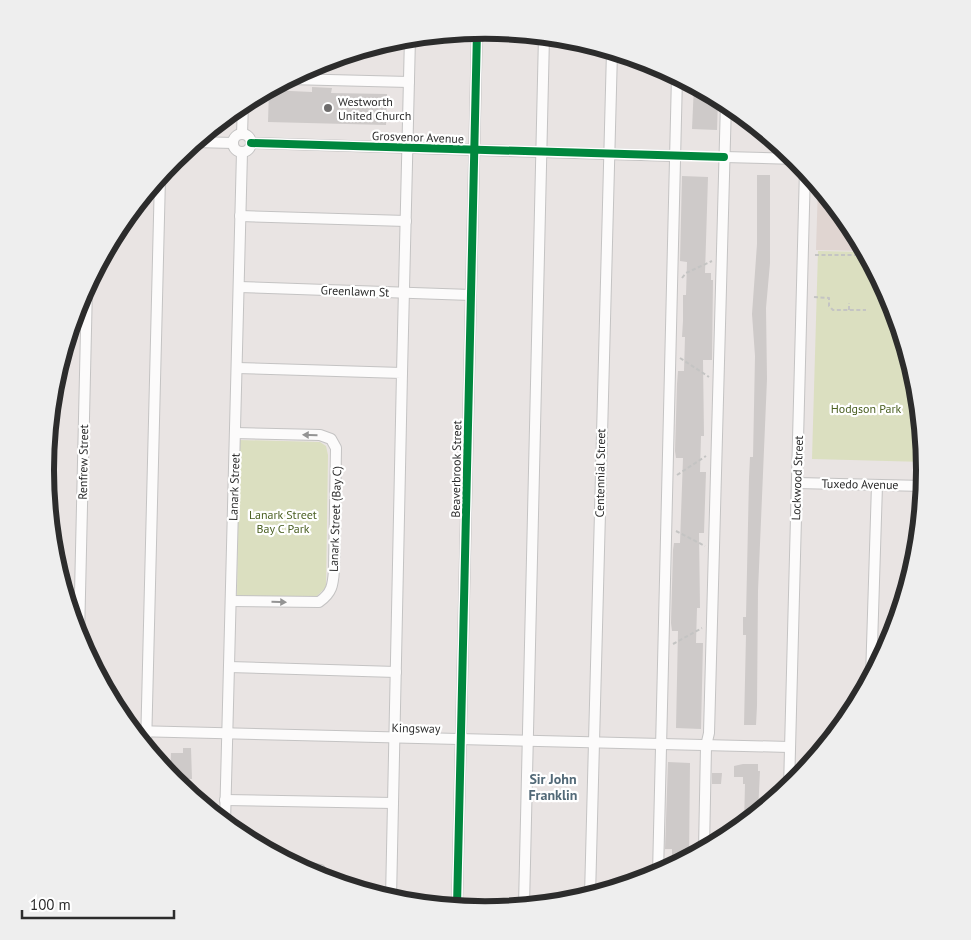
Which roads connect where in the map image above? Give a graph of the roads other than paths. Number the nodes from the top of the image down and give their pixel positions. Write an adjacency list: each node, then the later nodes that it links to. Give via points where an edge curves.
1 (477, 39): 15 (street, Beaverbrook Street)
2 (544, 42): 17 (street)
3 (410, 45): 6 (street)
4 (612, 58): 18 (street, Centennial Street)
5 (303, 79): 6 (street)
6 (409, 82): 14 (street)
7 (676, 83): 19 (street)
8 (726, 111): 20 (street)
9 (243, 113): 10 (street)
10 (242, 134): 12 (street, via 236,135); 13 (street, via 248,136)
11 (206, 142): 12 (street)
12 (233, 143): 16 (street, via 236,150)
13 (251, 143): 14 (street, Grosvenor Avenue); 16 (street)
14 (407, 148): 15 (street, Grosvenor Avenue); 25 (street)
15 (474, 150): 17 (street, Grosvenor Avenue); 28 (street, Beaverbrook Street)
16 (242, 152): 24 (street, Lanark Street)
17 (541, 152): 18 (street, Grosvenor Avenue); 47 (street)
18 (609, 153): 19 (street, Grosvenor Avenue); 48 (street, Centennial Street)
19 (674, 156): 49 (street)
20 (724, 157): 21 (street); 50 (street, via 709,733)
21 (783, 159)
22 (805, 180): 33 (street, Lockwood Street)
23 (160, 187): 42 (street)
24 (240, 216): 25 (street); 26 (street, Lanark Street)
25 (406, 221): 27 (street)
26 (238, 288): 27 (street, Greenlawn St); 30 (street, Lanark Street)
27 (404, 292): 28 (street, Greenlawn St); 31 (street)
28 (471, 295): 46 (street, Beaverbrook Street)
29 (87, 306): 37 (street, Renfrew Street)
30 (237, 368): 31 (street); 32 (street, Lanark Street)
31 (402, 373): 40 (street)
32 (235, 433): 36 (street, Lanark Street); 36 (street, Lanark Street (Bay C), one-way to 32, via 319,602 333,587 334,561 336,448 331,439 320,435)
33 (797, 483): 34 (street, Tuxedo Avenue); 51 (street, Lockwood Street)
34 (877, 485): 35 (street, Tuxedo Avenue); 38 (street)
35 (916, 486)
36 (231, 601): 39 (street, Lanark Street)
37 (80, 616)
38 (871, 662)
39 (229, 668): 40 (street); 43 (street, Lanark Street)
40 (396, 672): 45 (street)
41 (142, 732): 42 (street, Kingsway)
42 (147, 732): 43 (street, Kingsway); 44 (street)
43 (226, 734): 45 (street, Kingsway); 53 (street, Lanark Street)
44 (147, 737)
45 (395, 738): 46 (street, Kingsway); 54 (street)
46 (461, 740): 47 (street, Kingsway); 61 (street, Beaverbrook Street)
47 (528, 741): 48 (street, Kingsway); 60 (street)
48 (594, 743): 49 (street, Kingsway); 58 (street, Centennial Street)
49 (661, 745): 50 (street, Kingsway); 57 (street)
50 (706, 746): 51 (street, Kingsway); 56 (street)
51 (789, 747): 52 (street, Lockwood Street)
52 (788, 777)
53 (225, 800): 54 (street); 55 (street, Lanark Street)
54 (393, 803): 59 (street)
55 (225, 813)
56 (704, 841)
57 (658, 865)
58 (590, 889)
59 (391, 891)
60 (524, 899)
61 (457, 900)

